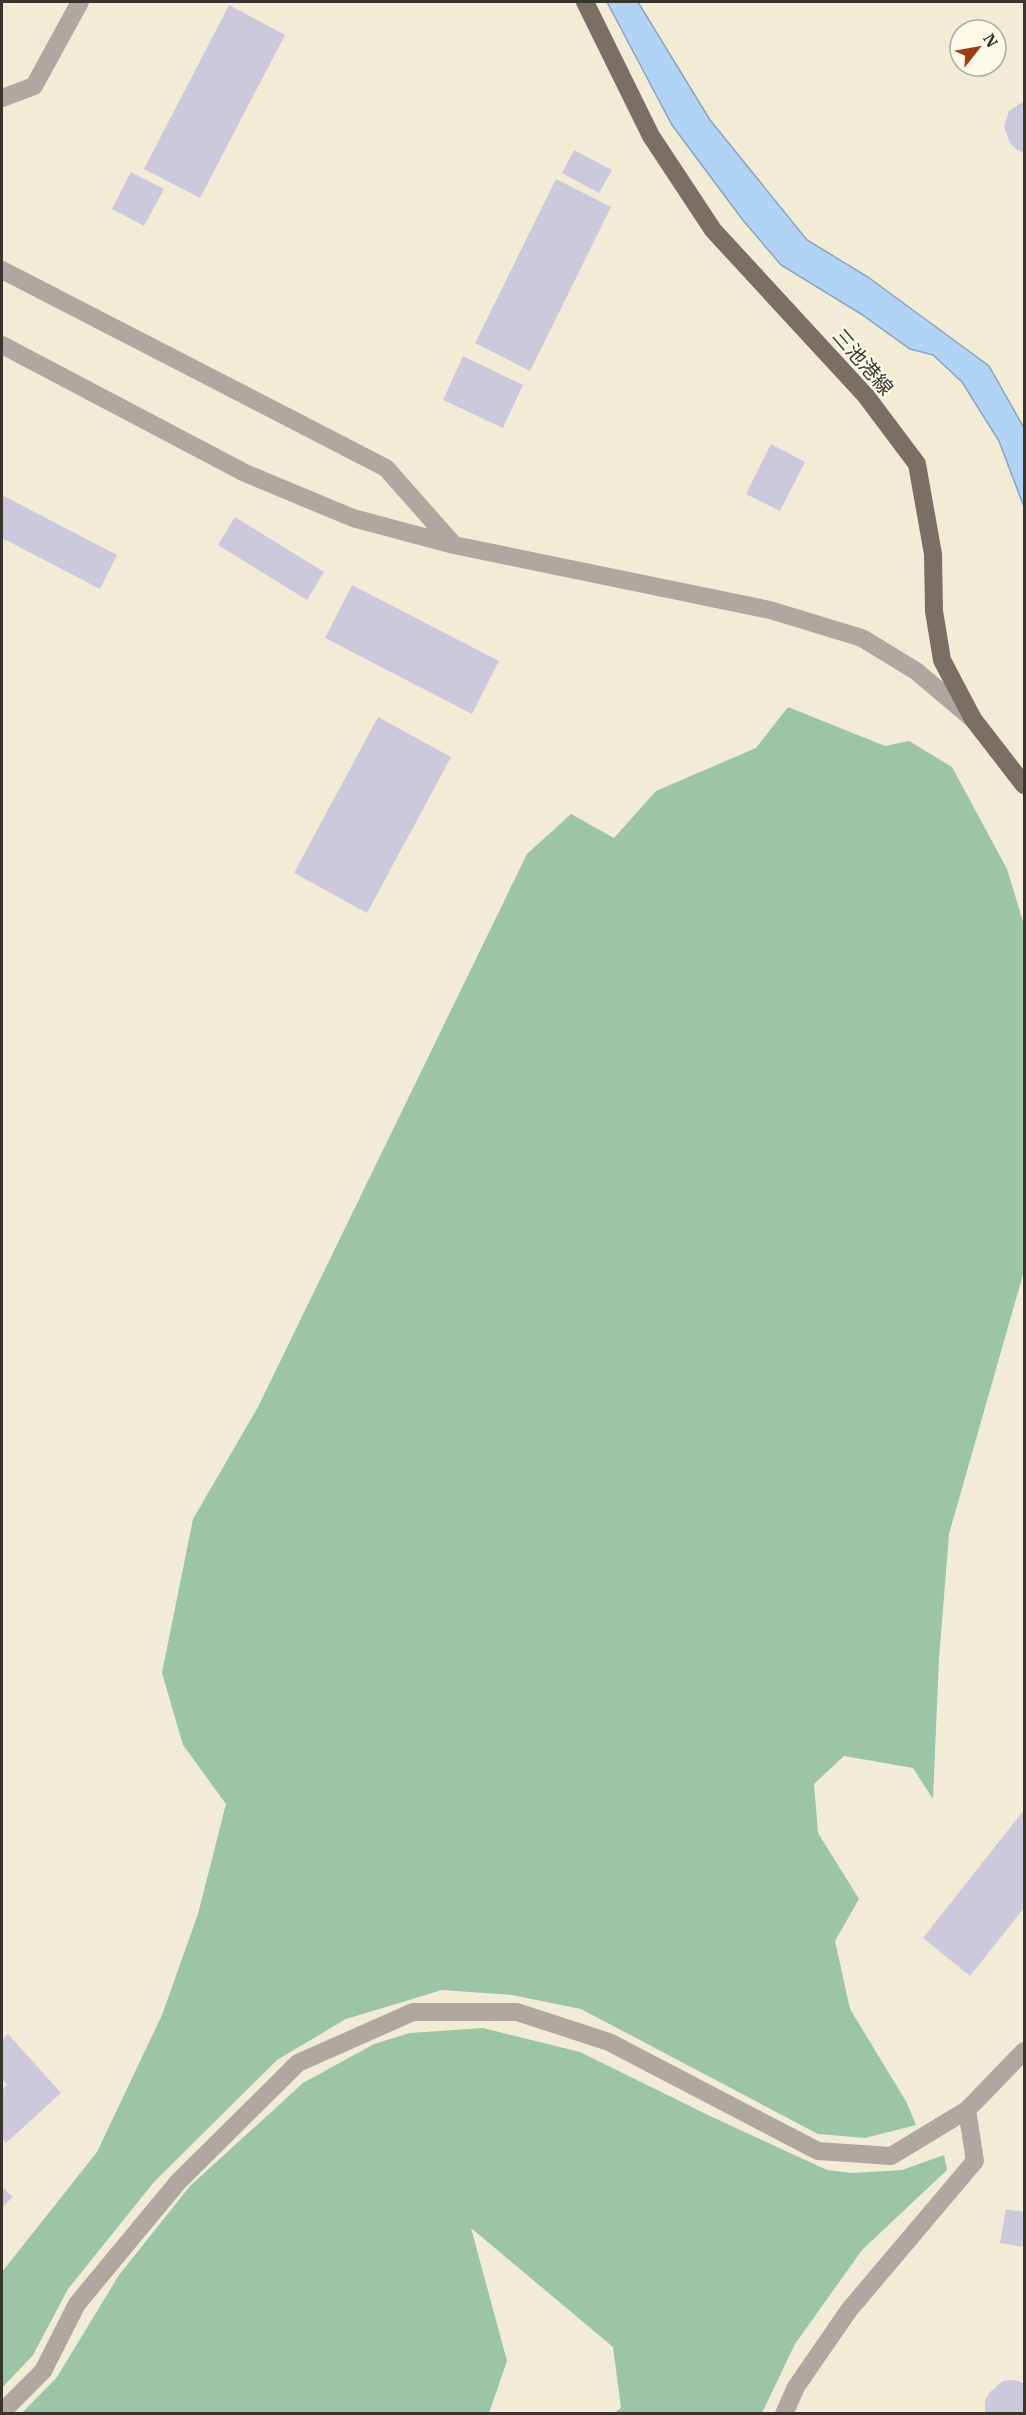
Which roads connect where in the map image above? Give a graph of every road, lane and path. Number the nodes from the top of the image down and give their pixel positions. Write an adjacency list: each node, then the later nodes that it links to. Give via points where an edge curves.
1 (80, 2): 3 (street, via 34,86)
2 (585, 2): 7 (main road, 三池港線, via 651,136 713,230 866,396 917,464 933,554 934,610 942,660)
3 (2, 98)
4 (2, 270): 6 (street, via 386,468)
5 (2, 345): 6 (street, via 245,473 353,518)
6 (454, 545): 7 (street, via 770,610 862,638 916,671)
7 (973, 719): 8 (main road, 三池港線)
8 (1024, 785)
9 (1024, 2051): 10 (street)
10 (968, 2110): 11 (street, via 891,2156 818,2151 609,2042 517,2013 413,2012 298,2063 178,2182 77,2304 44,2371); 12 (street, via 975,2161 849,2310 796,2387)
11 (2, 2412)
12 (784, 2414)

